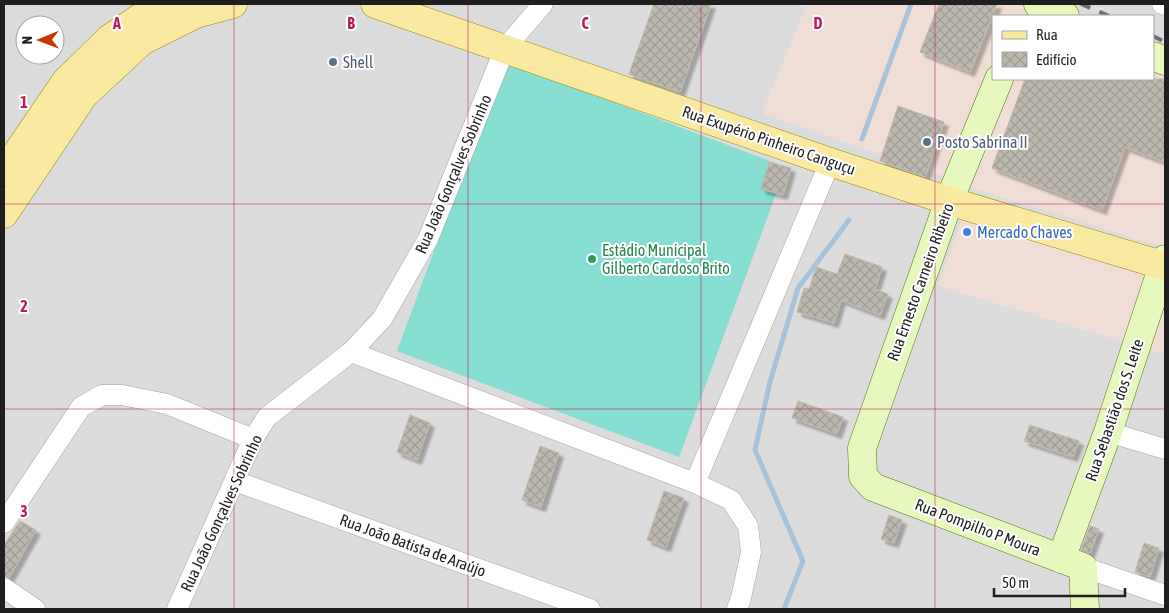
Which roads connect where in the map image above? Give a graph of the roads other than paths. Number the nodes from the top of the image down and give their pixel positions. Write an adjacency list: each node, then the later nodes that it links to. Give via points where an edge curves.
1 (168, 4): 10 (main road, via 141,16 109,38 66,81)
2 (233, 4): 12 (main road, via 196,14 142,41 84,95)
3 (376, 4): 7 (main road, Rua Exupério Pinheiro Canguçu)
4 (542, 4): 7 (street, Rua João Gonçalves Sobrinho)
5 (1038, 4): 6 (street)
6 (1063, 15)
7 (505, 48): 9 (main road, Rua Exupério Pinheiro Canguçu); 14 (street, Rua João Gonçalves Sobrinho, via 428,239 382,319)
8 (999, 80): 11 (street, Rua Ernesto Carneiro Ribeiro)
9 (830, 162): 11 (main road, Rua Exupério Pinheiro Canguçu); 19 (street)
10 (4, 172)
11 (949, 201): 13 (main road, Rua Exupério Pinheiro Canguçu); 20 (street, Rua Ernesto Carneiro Ribeiro, via 862,448 863,476)
12 (4, 214)
13 (1164, 263): 15 (street, Rua Sebastião dos S. Leite)
14 (351, 352): 16 (street, Rua João Gonçalves Sobrinho, via 266,417); 19 (street)
15 (1108, 432): 17 (street); 22 (street, Rua Sebastião dos S. Leite)
16 (253, 439): 18 (street, Rua João Gonçalves Sobrinho); 21 (street, via 167,404 122,395 102,395 81,407)
17 (1165, 449)
18 (235, 480): 26 (street, Rua João Gonçalves Sobrinho); 27 (street, Rua João Batista de Araújo)
19 (696, 483): 28 (street, via 730,500 748,526 751,552)
20 (873, 487): 22 (street, Rua Pompilho P Moura)
21 (4, 523)
22 (1072, 563): 24 (street); 29 (street)
23 (4, 588): 25 (street)
24 (1165, 595)
25 (35, 609)
26 (177, 609)
27 (590, 609)
28 (738, 609)
29 (1085, 609)

